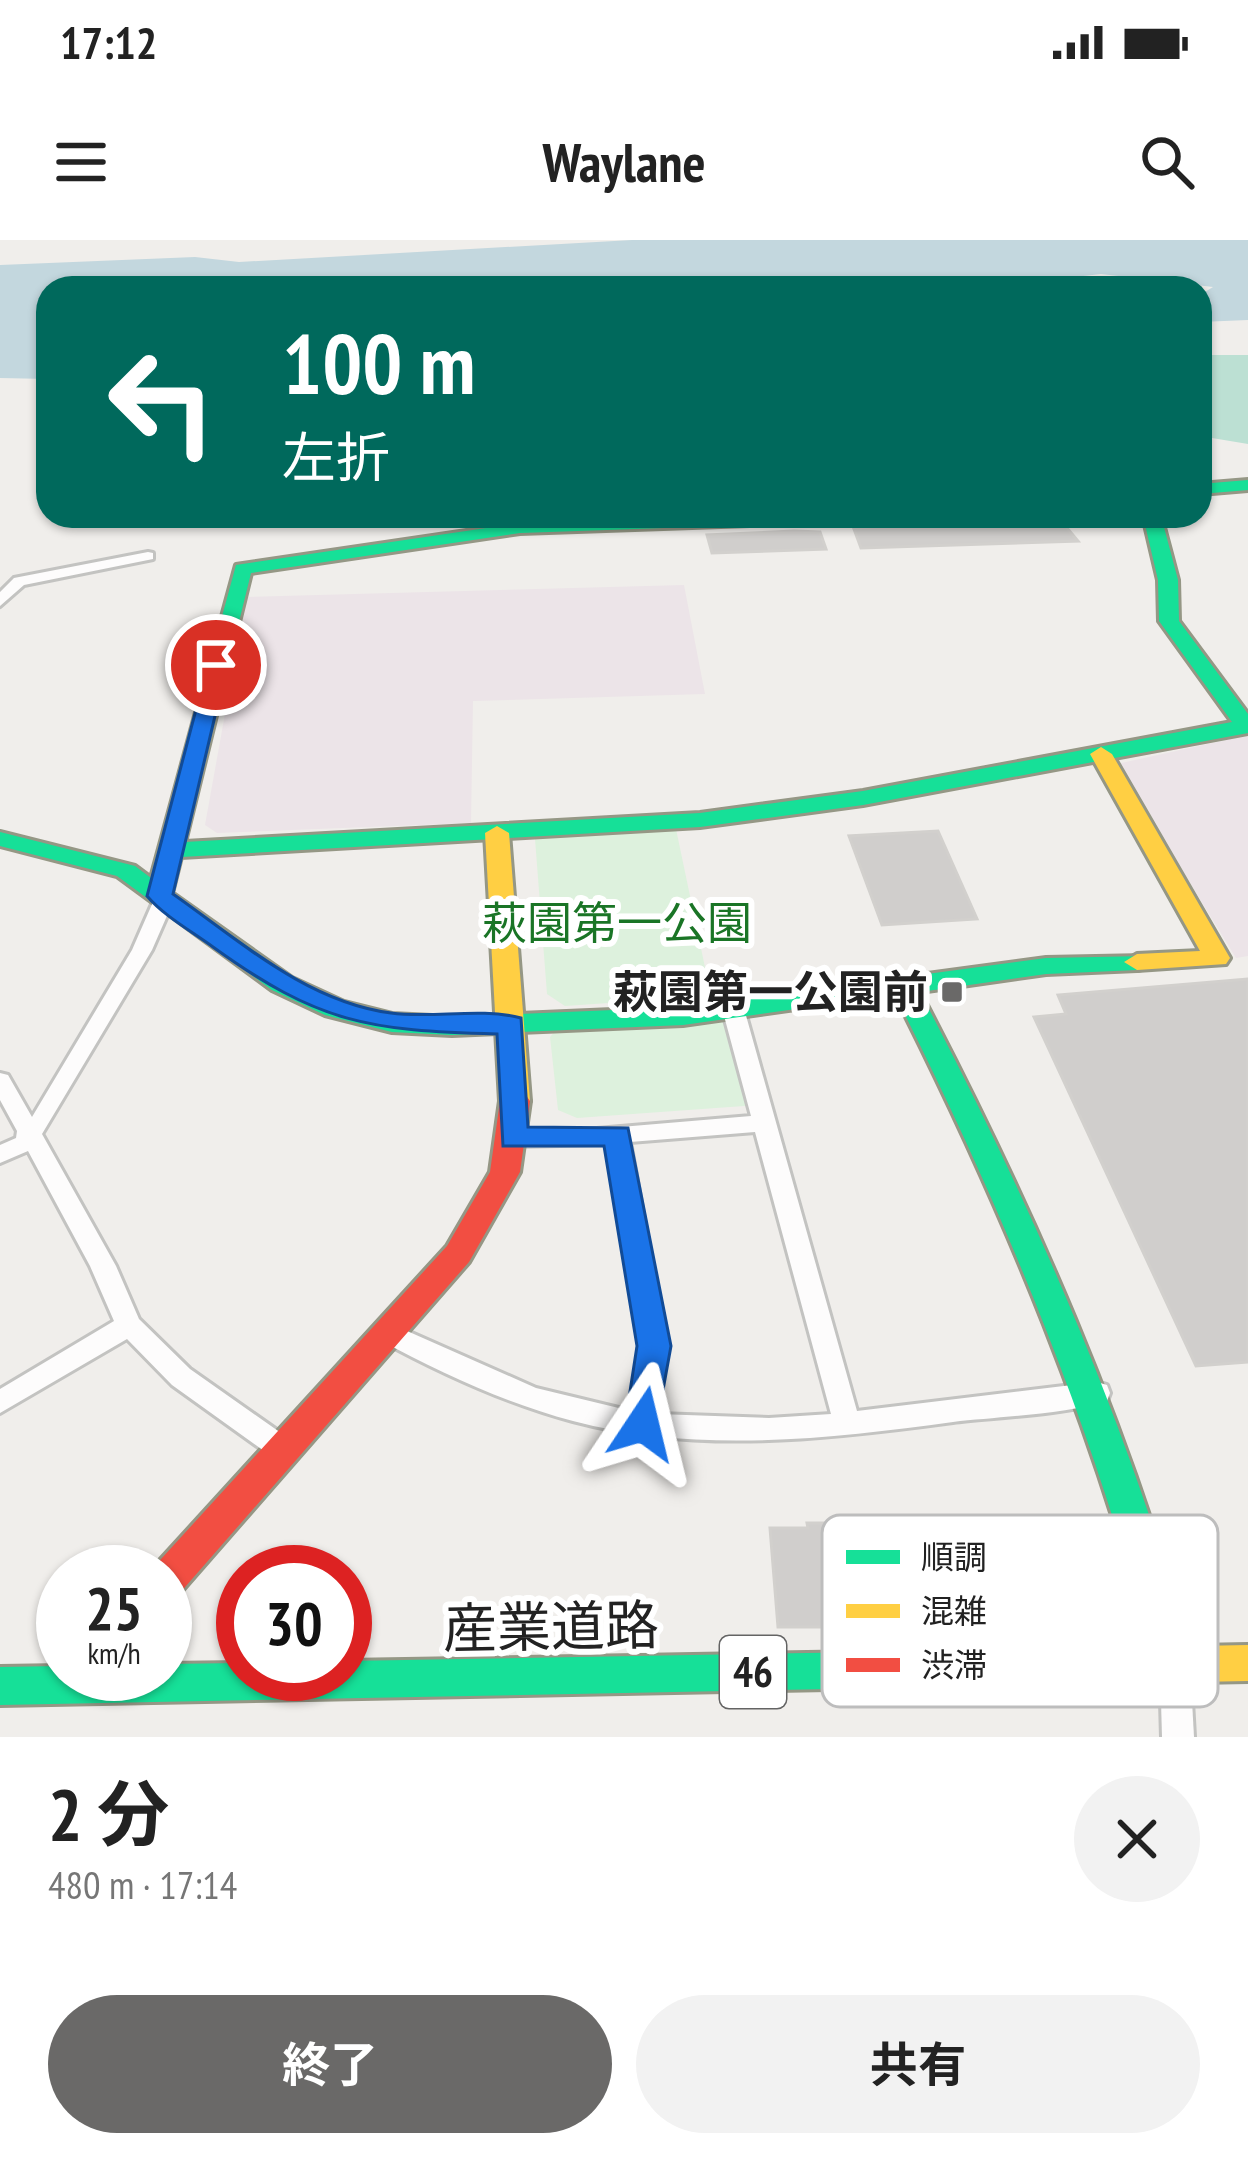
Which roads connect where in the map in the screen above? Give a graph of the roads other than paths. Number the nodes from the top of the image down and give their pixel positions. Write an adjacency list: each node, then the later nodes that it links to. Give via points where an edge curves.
1 (1248, 485): 2 (street)
2 (1212, 488)
3 (520, 528): 11 (street, via 238,572)
4 (1155, 528): 7 (street, via 1169,621)
5 (148, 556): 6 (street, via 19,581)
6 (0, 601)
7 (1247, 726): 8 (street)
8 (1101, 754): 9 (street, via 790,809); 13 (street, via 1217,958 1046,966)
9 (497, 833): 11 (street); 15 (street)
10 (0, 839): 12 (street, via 104,861)
11 (172, 850): 12 (street)
12 (162, 899): 15 (street, via 282,984 335,1009 392,1023); 19 (street, via 131,970)
13 (905, 989): 14 (street); 24 (street, via 1022,1212)
14 (734, 1012): 15 (street); 17 (street)
15 (511, 1025): 20 (street)
16 (0, 1081): 19 (street)
17 (764, 1123): 18 (street); 26 (street)
18 (617, 1136): 20 (street); 27 (street, via 654,1346)
19 (27, 1138): 21 (street); 22 (street)
20 (513, 1138): 23 (street, via 486,1211)
21 (0, 1155)
22 (129, 1325): 25 (street); 28 (street, via 181,1377)
23 (389, 1333): 27 (street, via 520,1393); 28 (street)
24 (1097, 1393): 26 (street); 29 (street)
25 (0, 1402)
26 (846, 1420): 27 (street, via 758,1430)
27 (643, 1424)
28 (281, 1448): 30 (street)
29 (1138, 1515)
30 (192, 1551)
31 (1218, 1664): 32 (street, 産業道路 / 46)
32 (1248, 1664)
33 (822, 1669): 34 (street, 産業道路 / 46)
34 (192, 1677)
35 (36, 1683): 36 (street, 産業道路 / 46)
36 (0, 1686)
37 (1177, 1707): 38 (street)
38 (1178, 1737)

